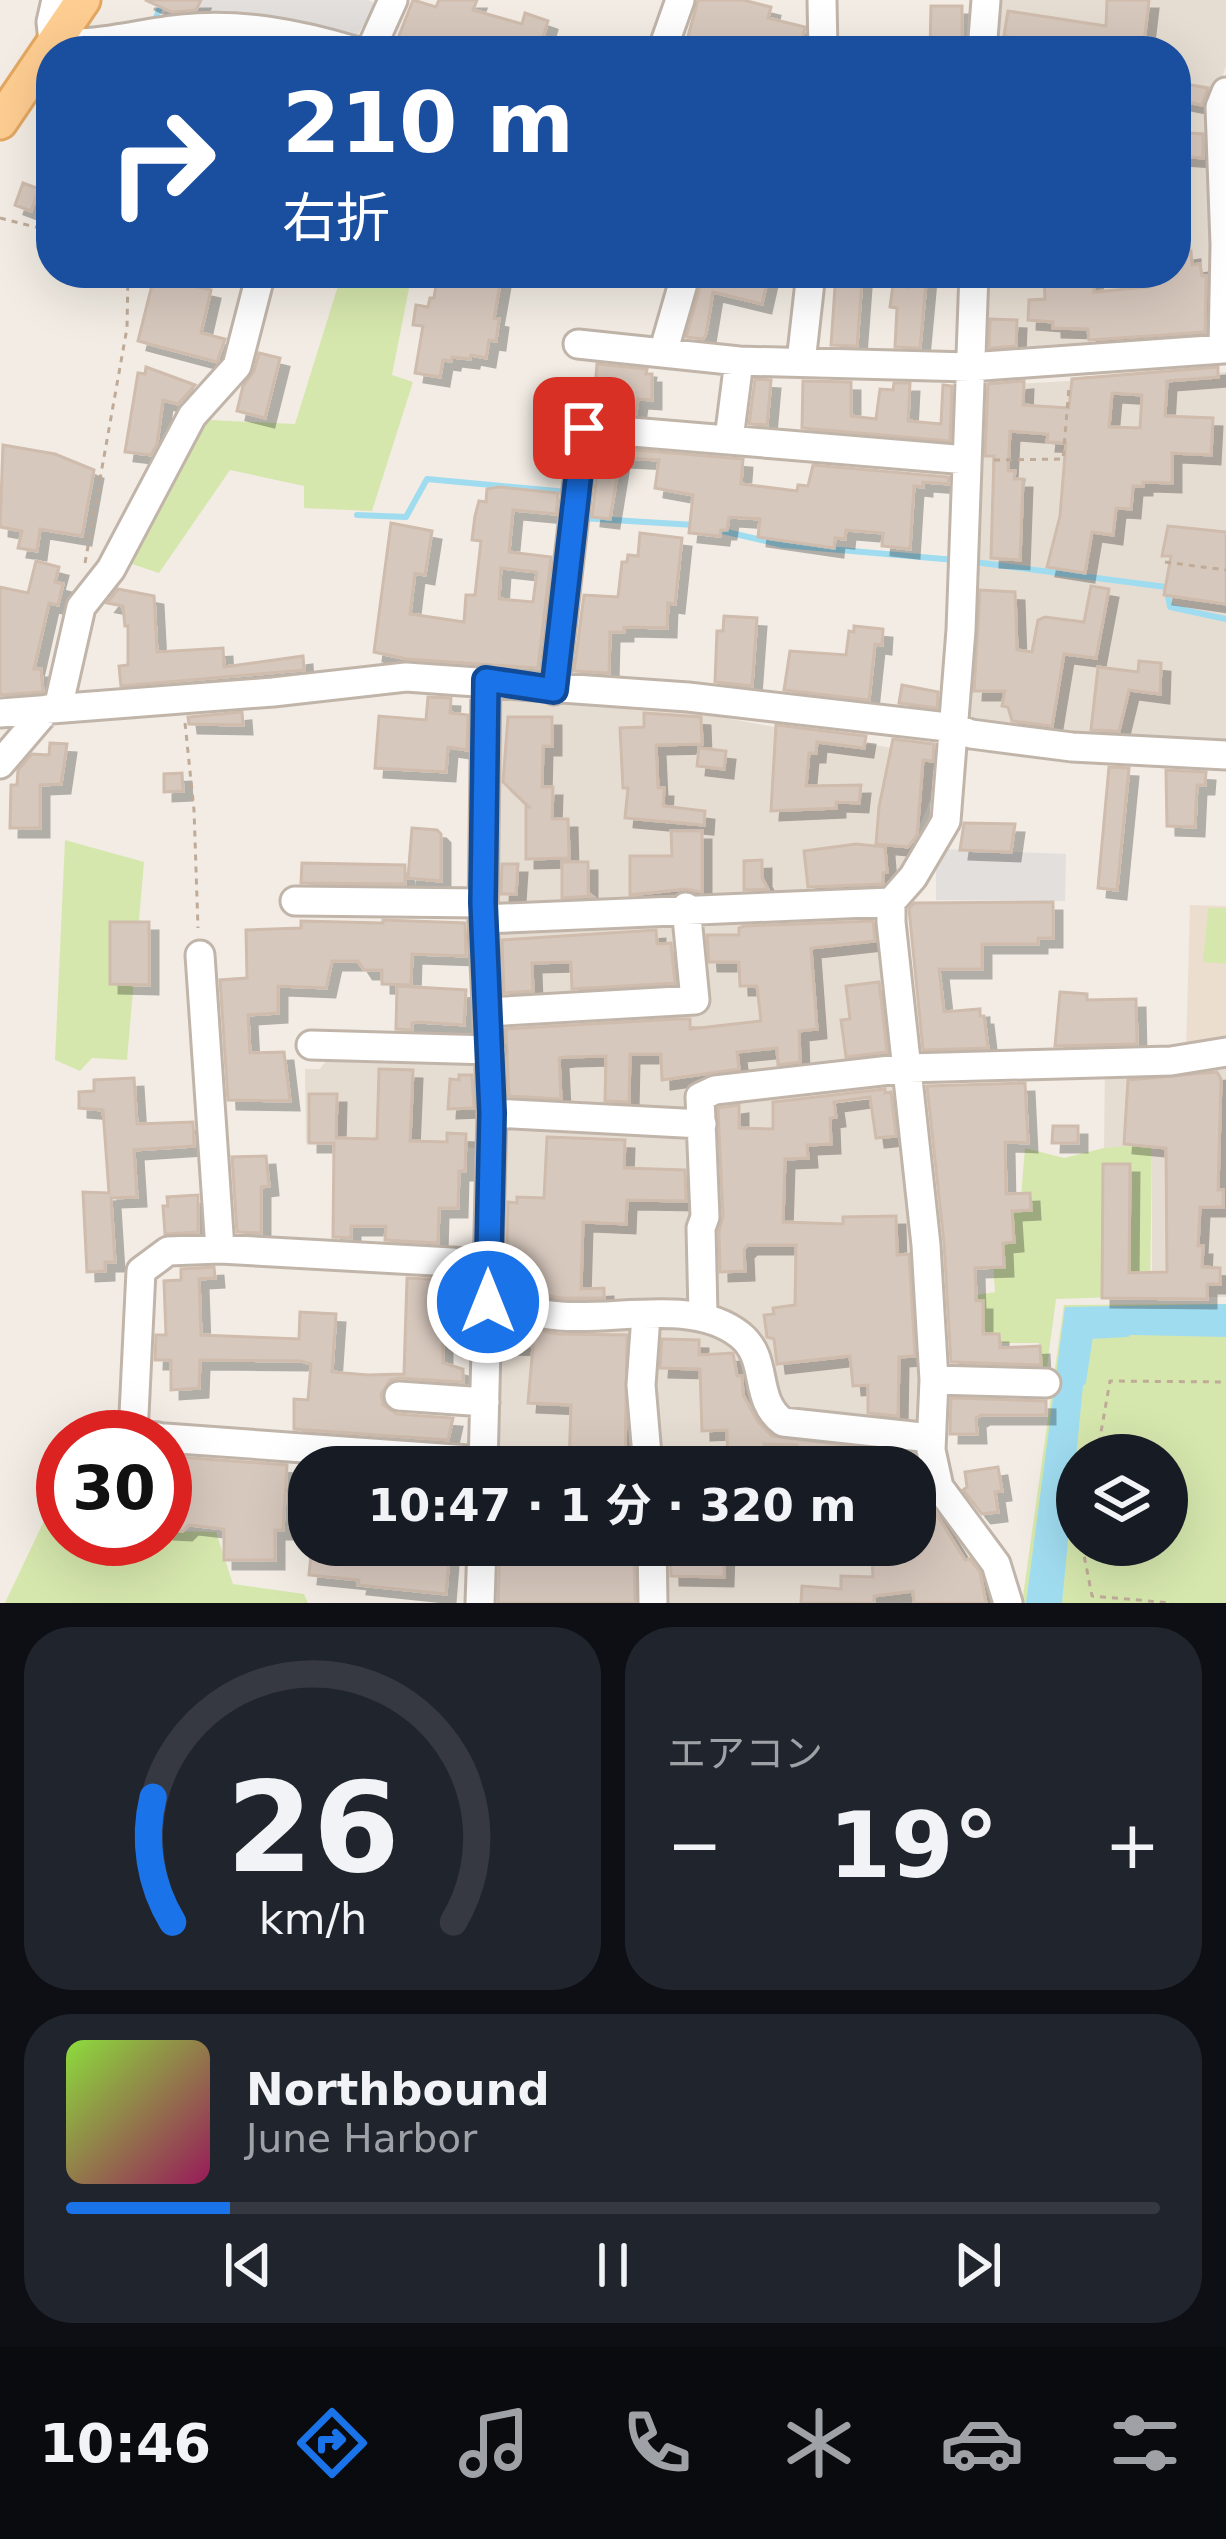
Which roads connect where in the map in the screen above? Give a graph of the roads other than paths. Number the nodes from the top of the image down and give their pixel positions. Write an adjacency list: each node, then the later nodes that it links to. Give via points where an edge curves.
1 (56, 0): 7 (street)
2 (83, 0): 8 (main road)
3 (393, 0): 11 (street)
4 (680, 0): 12 (street)
5 (822, 0): 13 (street)
6 (986, 0): 14 (street)
7 (52, 36)
8 (57, 36)
9 (135, 36): 10 (street, via 239,27)
10 (300, 36)
11 (377, 36)
12 (667, 36)
13 (823, 36)
14 (983, 36)
15 (36, 61): 16 (main road)
16 (13, 86): 18 (main road)
17 (1226, 92): 23 (street)
18 (0, 122)
19 (257, 288): 33 (street, via 237,366 192,416 111,569 81,607)
20 (682, 288): 25 (street)
21 (809, 288): 27 (street)
22 (973, 288): 28 (street)
23 (1225, 289): 28 (street, via 1223,349)
24 (578, 344): 25 (street)
25 (663, 353): 26 (street)
26 (739, 361): 27 (street); 29 (street)
27 (801, 362): 28 (street)
28 (970, 367): 30 (street)
29 (729, 439): 30 (street); 32 (street, via 584,428)
30 (967, 460): 35 (street)
31 (486, 680): 32 (street); 33 (street, via 391,677); 41 (street)
32 (554, 690): 35 (street)
33 (53, 709): 34 (street); 37 (street)
34 (0, 713)
35 (956, 728): 36 (street, via 1072,747); 39 (street, via 946,821)
36 (1226, 755)
37 (0, 764)
38 (295, 902): 41 (street)
39 (891, 902): 40 (street); 47 (street)
40 (686, 908): 41 (street); 43 (street, via 695,1000)
41 (483, 911): 43 (street)
42 (200, 955): 50 (street)
43 (488, 1012): 45 (street)
44 (311, 1045): 45 (street)
45 (491, 1050): 48 (street)
46 (1226, 1052): 47 (street, via 1171,1061)
47 (908, 1068): 49 (street, via 715,1090 700,1097); 55 (street)
48 (492, 1113): 49 (street); 51 (street)
49 (702, 1124): 53 (street)
50 (220, 1249): 51 (street); 59 (street, via 168,1251 141,1271)
51 (487, 1264): 52 (street)
52 (488, 1302): 54 (street, via 559,1316); 58 (street)
53 (703, 1314): 54 (street); 60 (street, via 746,1340 759,1359 770,1413 783,1422)
54 (646, 1316): 63 (street)
55 (934, 1381): 56 (street); 60 (street)
56 (1046, 1383)
57 (398, 1396): 58 (street)
58 (485, 1402): 62 (street)
59 (134, 1410)
60 (931, 1438): 69 (street, via 939,1487 996,1564)
61 (192, 1440): 64 (street)
62 (484, 1446)
63 (646, 1446)
64 (288, 1448)
65 (481, 1566): 67 (street)
66 (652, 1566): 68 (street)
67 (480, 1603)
68 (653, 1603)
69 (1008, 1603)

